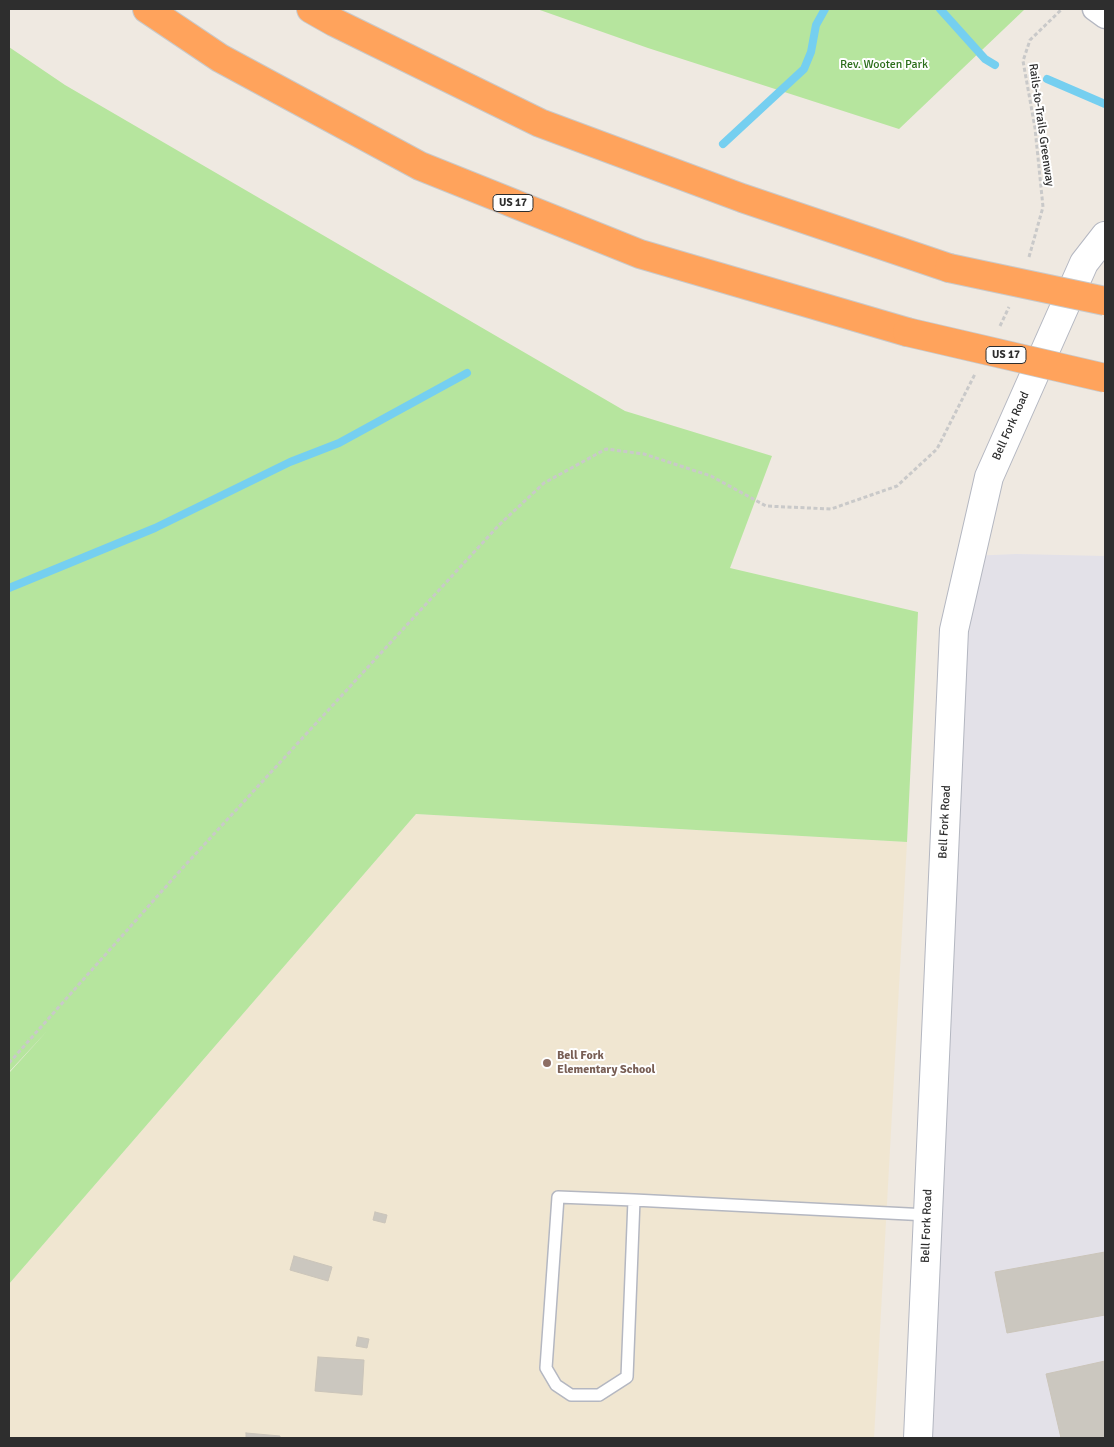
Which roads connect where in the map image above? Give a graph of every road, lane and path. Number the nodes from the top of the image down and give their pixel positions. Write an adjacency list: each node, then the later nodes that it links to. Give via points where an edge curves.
1 (146, 9): 12 (highway, US 17, bridge, via 220,58 420,166 640,254 907,332)
2 (311, 9): 8 (highway, bridge, via 540,122 742,198 949,268)
3 (1062, 9): 7 (path, Rails-to-Trails Greenway, via 1030,40 1023,60 1035,128 1043,207)
4 (1094, 9): 5 (street)
5 (1105, 17)
6 (1105, 236): 15 (main road, Bell Fork Road, via 1084,263 989,477 954,630)
7 (1028, 261)
8 (1105, 301)
9 (1011, 304): 10 (path)
10 (998, 330)
11 (976, 372): 13 (path, via 937,449 897,486 831,509 766,506 711,476 644,454 606,448 544,483 492,532 178,873)
12 (1105, 378)
13 (9, 1063)
14 (634, 1200): 14 (lane, via 627,1377 599,1395 571,1395 556,1385 546,1368 558,1197); 15 (lane)
15 (928, 1215): 16 (main road, Bell Fork Road)
16 (918, 1438)

